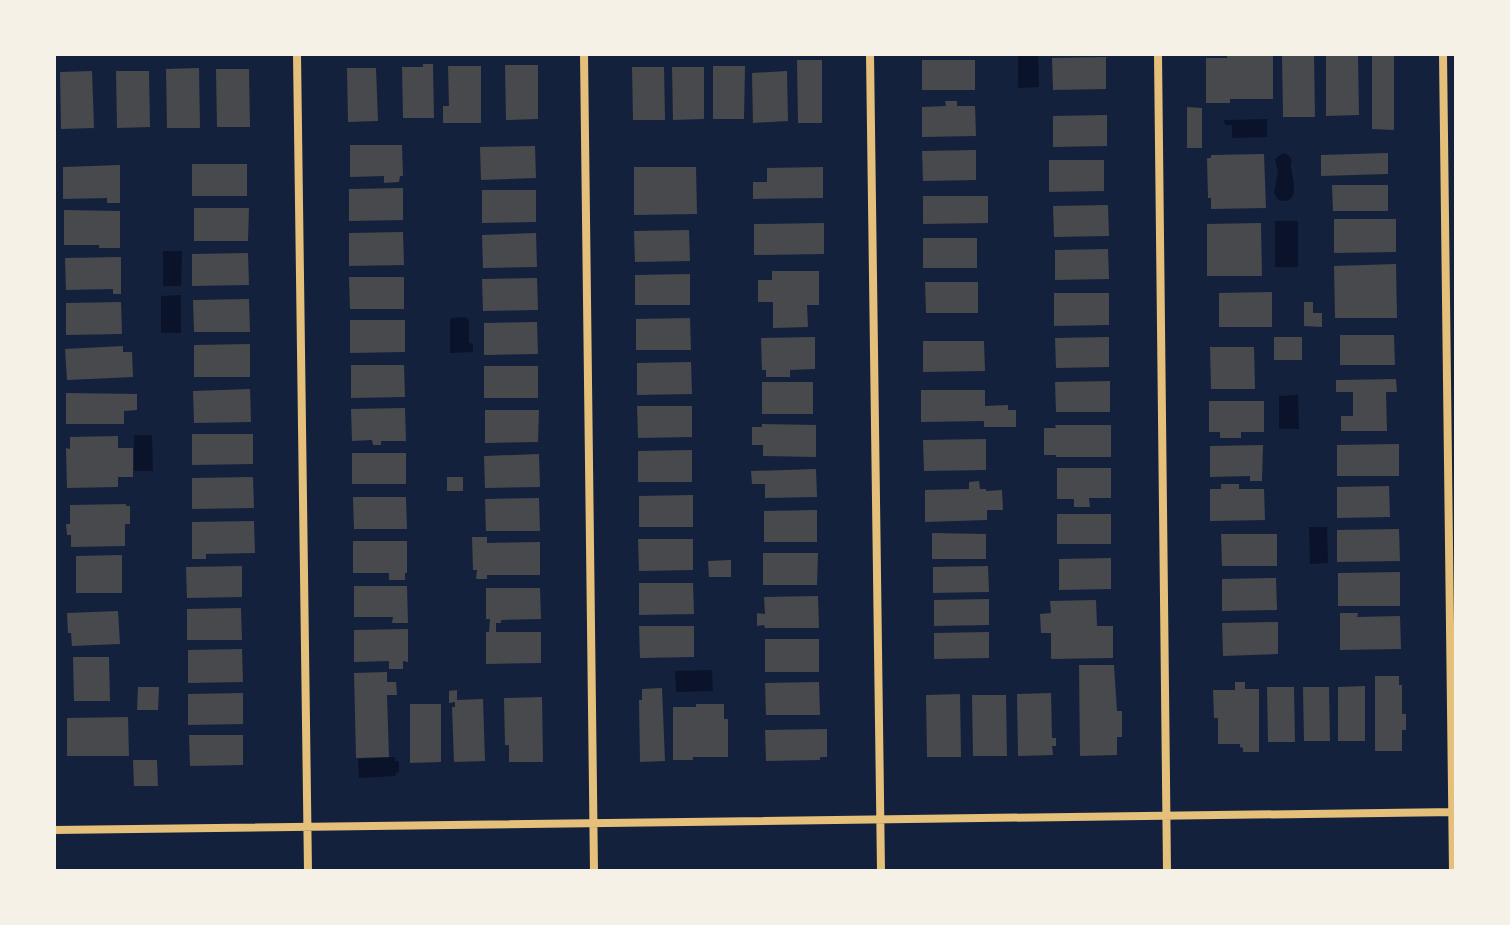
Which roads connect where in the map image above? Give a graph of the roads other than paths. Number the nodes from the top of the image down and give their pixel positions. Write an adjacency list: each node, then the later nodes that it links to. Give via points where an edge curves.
1 (297, 54): 10 (street)
2 (584, 54): 9 (street)
3 (870, 54): 8 (street)
4 (1158, 54): 7 (street)
5 (1443, 54): 6 (street)
6 (1454, 812): 7 (street); 16 (street)
7 (1166, 816): 8 (street); 15 (street)
8 (880, 820): 9 (street); 14 (street)
9 (593, 823): 10 (street); 13 (street)
10 (307, 827): 11 (street); 12 (street)
11 (54, 830)
12 (308, 871)
13 (594, 871)
14 (881, 871)
15 (1167, 871)
16 (1453, 871)

